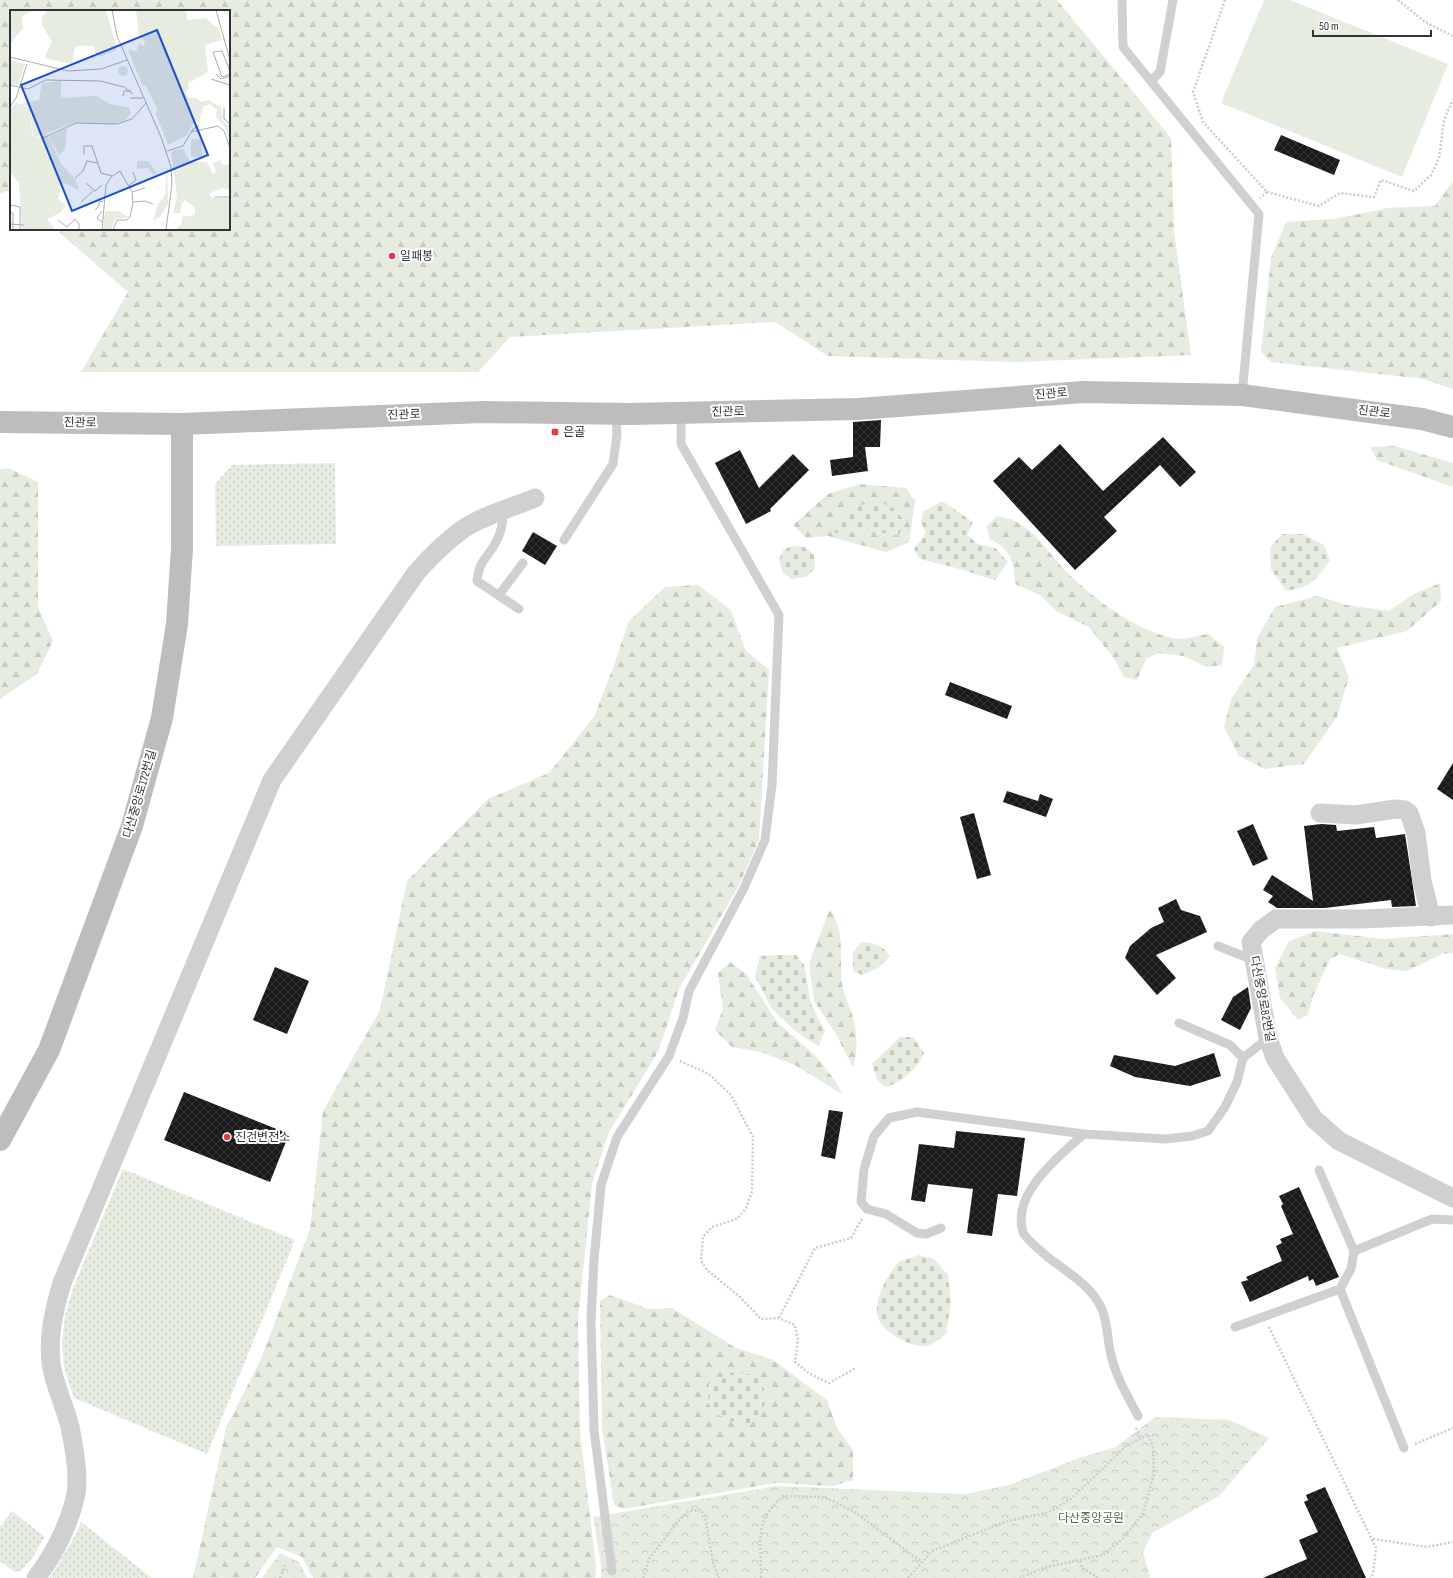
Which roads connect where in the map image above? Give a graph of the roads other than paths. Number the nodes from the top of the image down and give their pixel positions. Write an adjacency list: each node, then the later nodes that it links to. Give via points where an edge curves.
1 (1122, 0): 3 (lane, via 1123,47)
2 (1173, 0): 3 (lane, via 1160,72)
3 (1152, 81): 4 (lane, via 1259,214)
4 (1242, 396): 5 (main road, 진관로, via 1083,392 858,409); 9 (main road, 진관로, via 1422,419)
5 (681, 413): 6 (main road, 진관로); 35 (lane, via 681,444 779,615 772,785 766,840 743,890 689,991 683,1018 669,1056 617,1137 601,1185 591,1320 594,1430)
6 (616, 414): 8 (main road, 진관로, via 482,412); 12 (lane, via 617,435 613,464)
7 (0, 422): 8 (main road, 진관로)
8 (182, 424): 25 (main road, 다산중앙로172번길, via 182,548 177,624 162,718 132,826 49,1050)
9 (1453, 427)
10 (535, 498): 11 (street)
11 (503, 511): 14 (lane, via 502,528 496,542 478,567 477,581); 36 (street, via 465,528 445,543 416,573 272,780 62,1283 50,1339 51,1365 70,1426 75,1458 76,1493 66,1526)
12 (564, 540)
13 (523, 563): 14 (lane)
14 (499, 595): 15 (lane)
15 (519, 609)
16 (1320, 813): 18 (street, via 1356,815 1395,809 1406,810 1416,833 1422,881)
17 (1453, 915): 18 (street, 다산중앙로82번길)
18 (1432, 917): 20 (street, 다산중앙로82번길, via 1276,919 1261,930 1251,942)
19 (1218, 946): 20 (lane)
20 (1253, 960): 22 (street, 다산중앙로82번길)
21 (1179, 1023): 23 (lane, via 1230,1046)
22 (1268, 1038): 23 (lane); 27 (street, 다산중앙로82번길, via 1275,1058 1314,1119 1339,1141)
23 (1243, 1058): 24 (lane, via 1237,1082 1228,1101 1208,1131 1165,1139)
24 (1084, 1134): 29 (lane, via 917,1112 889,1118 874,1136 864,1169 861,1202 867,1209 886,1214 916,1233 926,1234); 33 (lane, via 1054,1161 1025,1197 1021,1215 1023,1233 1055,1263 1080,1280 1099,1304 1111,1356 1123,1388)
25 (0, 1140)
26 (1319, 1170): 30 (lane)
27 (1453, 1198)
28 (1453, 1220): 30 (lane, via 1432,1219)
29 (941, 1228)
30 (1354, 1251): 31 (lane, via 1351,1269)
31 (1340, 1289): 32 (lane); 34 (lane)
32 (1236, 1327)
33 (1138, 1416)
34 (1404, 1448)
35 (612, 1571)
36 (36, 1578)

